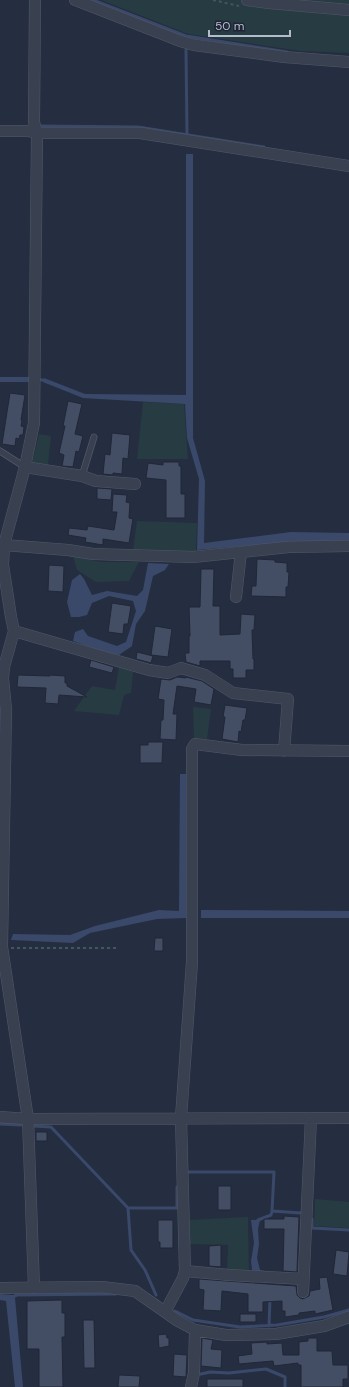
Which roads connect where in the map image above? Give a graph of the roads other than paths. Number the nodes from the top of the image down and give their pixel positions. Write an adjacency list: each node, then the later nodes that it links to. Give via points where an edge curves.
1 (35, 0): 7 (street, via 34,122)
2 (75, 0): 5 (street, via 187,43 284,57)
3 (247, 0): 4 (street)
4 (349, 10)
5 (349, 62)
6 (0, 131): 7 (street)
7 (37, 133): 8 (street, via 140,133); 11 (street, via 34,423)
8 (349, 166)
9 (94, 437): 12 (lane)
10 (0, 451): 11 (lane)
11 (25, 467): 12 (street); 14 (street)
12 (82, 476): 13 (street, via 96,481)
13 (135, 484)
14 (4, 545): 16 (street, via 133,556 192,557); 17 (street)
15 (349, 546): 16 (street)
16 (241, 552): 18 (street)
17 (4, 592): 19 (street)
18 (236, 597)
19 (14, 632): 20 (street, via 148,670 168,673 181,668 205,675 234,693 288,699); 22 (street, via 3,678 6,709)
20 (284, 751): 21 (street); 24 (street, via 242,750 195,744 192,749 192,962)
21 (349, 751)
22 (2, 943): 27 (street)
23 (0, 1118): 27 (street)
24 (181, 1118): 25 (street); 27 (street); 28 (street)
25 (310, 1118): 26 (street); 29 (street)
26 (349, 1118)
27 (28, 1119): 31 (street)
28 (185, 1271): 29 (street); 33 (street, via 184,1278)
29 (303, 1279): 32 (street)
30 (0, 1288): 31 (street)
31 (34, 1288): 33 (street, via 102,1287 135,1290)
32 (303, 1292)
33 (165, 1312): 35 (street)
34 (349, 1317): 35 (street, via 324,1326 276,1334 226,1335)
35 (195, 1330): 36 (street)
36 (192, 1387)

